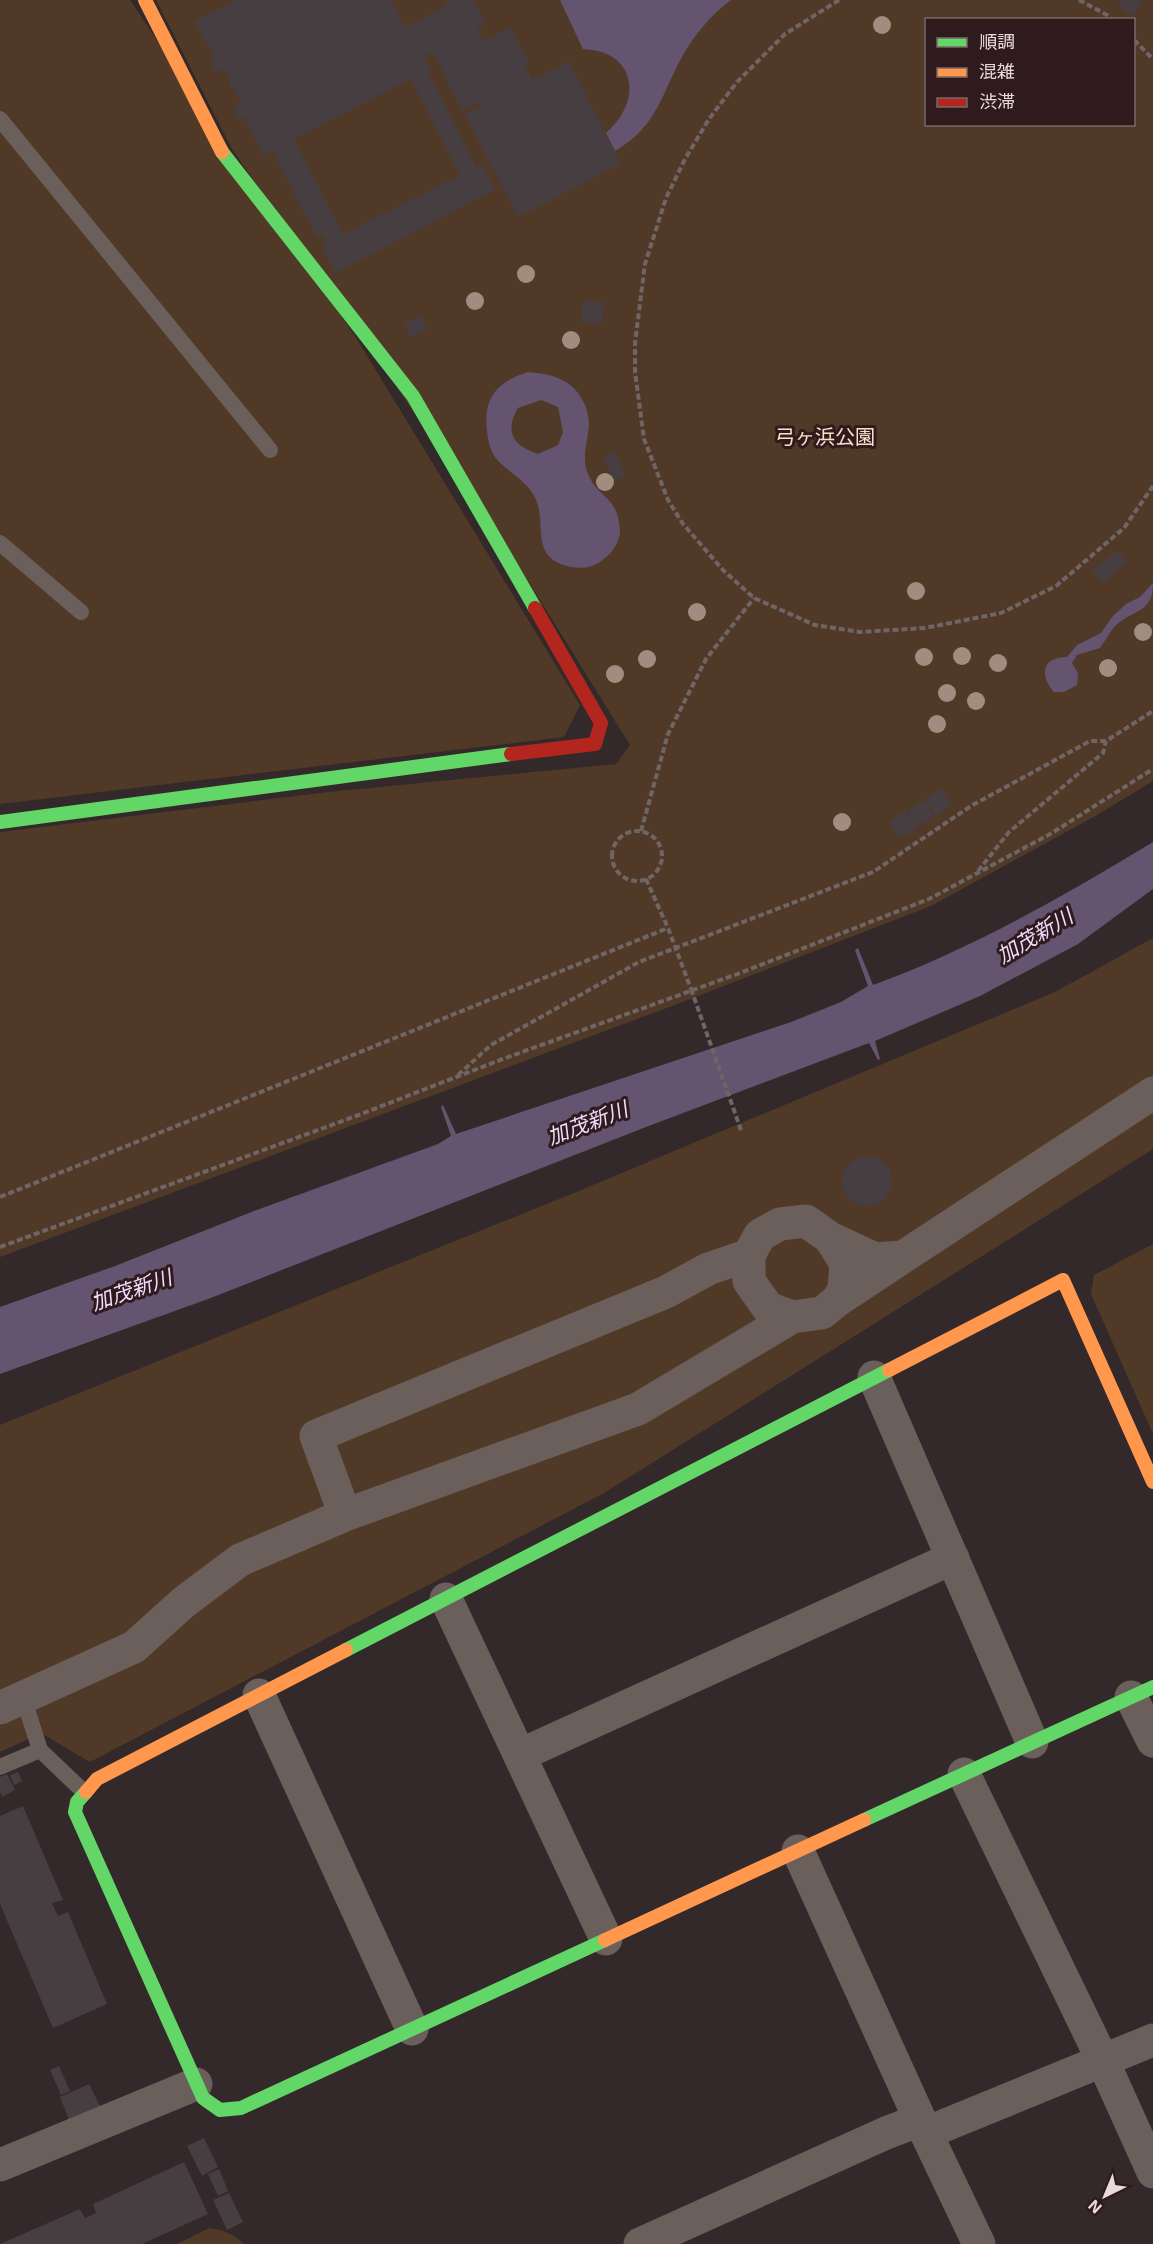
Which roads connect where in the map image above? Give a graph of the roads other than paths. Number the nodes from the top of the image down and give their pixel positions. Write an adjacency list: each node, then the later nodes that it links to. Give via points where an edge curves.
1 (145, 0): 6 (street, via 220,150 413,396 601,723 595,744)
2 (0, 119): 3 (lane)
3 (270, 450)
4 (0, 543): 5 (lane)
5 (81, 612)
6 (0, 822)
7 (1153, 1093): 10 (street)
8 (831, 1238): 9 (street, via 806,1221 780,1224 760,1235); 10 (street, via 874,1259); 11 (street, via 846,1263 844,1289)
9 (749, 1255): 12 (street, via 749,1281 768,1308); 15 (street, via 316,1436)
10 (903, 1257): 11 (street)
11 (838, 1300): 12 (street, via 822,1313)
12 (792, 1317): 15 (street, via 638,1409)
13 (874, 1377): 14 (street, via 1063,1280); 16 (street); 17 (street)
14 (1153, 1482)
15 (345, 1515): 20 (street, via 240,1560 184,1602 134,1647)
16 (952, 1558): 22 (street); 24 (street)
17 (446, 1599): 19 (street); 24 (street)
18 (1142, 1692): 21 (street); 22 (street)
19 (259, 1695): 27 (street, via 97,1779); 30 (street)
20 (12, 1703): 23 (lane)
21 (1153, 1741)
22 (1032, 1742): 26 (street)
23 (40, 1750): 25 (lane); 27 (lane)
24 (520, 1755): 29 (street)
25 (0, 1767)
26 (964, 1774): 28 (street); 32 (street)
27 (84, 1792): 33 (street, via 75,1812)
28 (798, 1851): 29 (street); 34 (street)
29 (606, 1939): 30 (street)
30 (412, 2029): 33 (street, via 241,2108 220,2110 203,2098)
31 (1153, 2040): 32 (street)
32 (1102, 2059): 34 (street); 36 (street)
33 (196, 2084): 35 (street)
34 (923, 2127): 37 (street, via 886,2133); 38 (street)
35 (0, 2165)
36 (1153, 2172)
37 (640, 2244)
38 (979, 2244)

